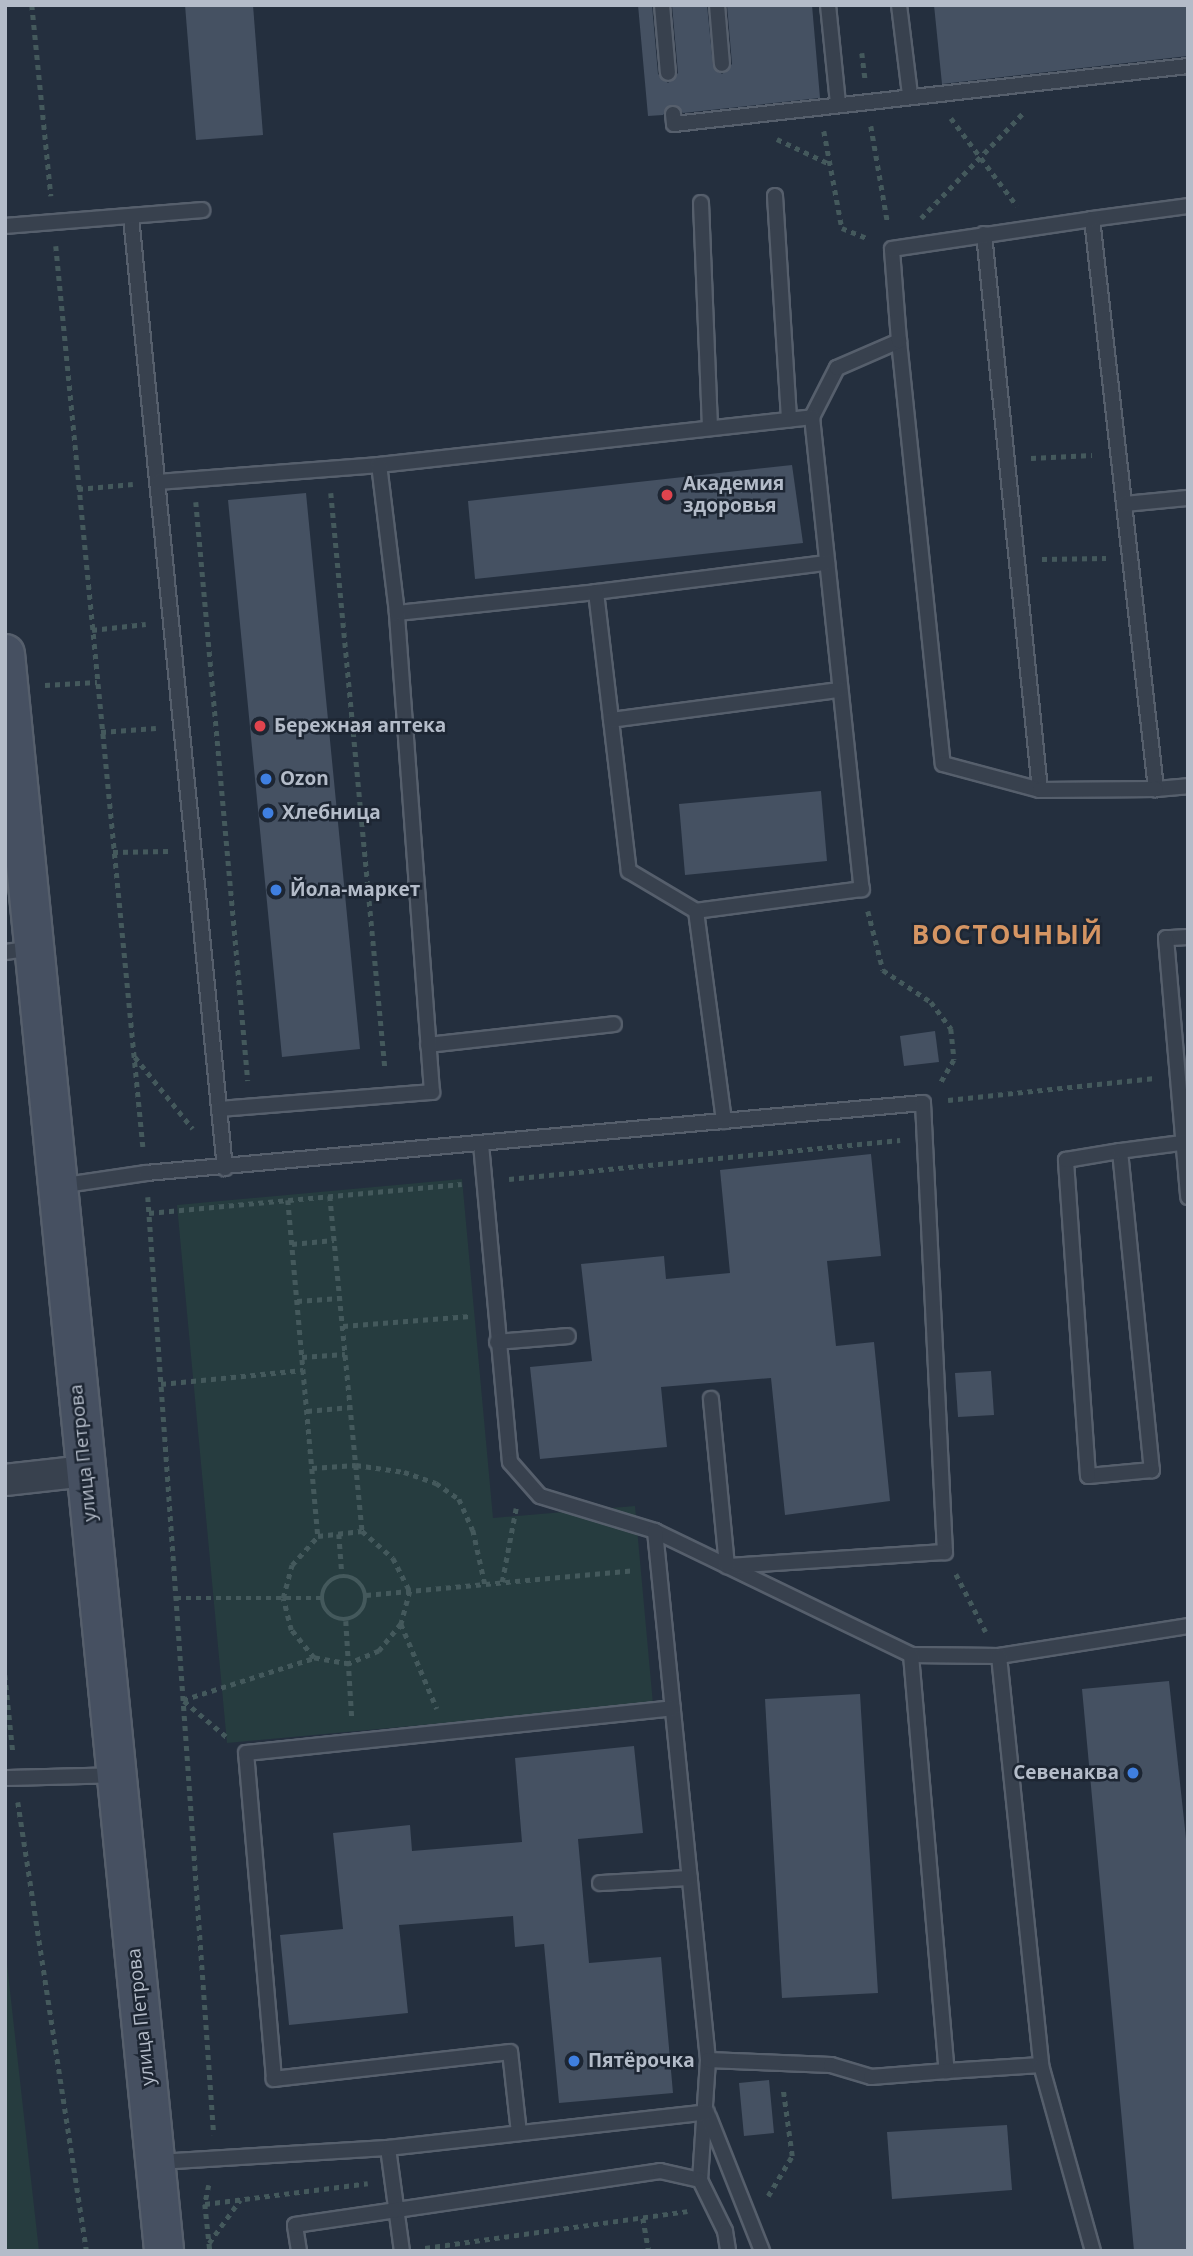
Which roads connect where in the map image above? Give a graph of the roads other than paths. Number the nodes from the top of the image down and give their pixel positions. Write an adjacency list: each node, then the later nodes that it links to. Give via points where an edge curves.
1 (662, 5): 7 (lane)
2 (717, 5): 5 (lane)
3 (828, 5): 9 (lane)
4 (899, 5): 8 (lane)
5 (722, 64)
6 (1188, 66): 8 (lane)
7 (668, 73)
8 (910, 95): 9 (lane)
9 (838, 103): 10 (lane, via 818,113 674,124)
10 (673, 114)
11 (775, 197): 21 (lane)
12 (701, 203): 22 (lane)
13 (1188, 205): 16 (lane)
14 (202, 210): 15 (lane)
15 (131, 216): 17 (lane); 24 (lane)
16 (1092, 219): 18 (lane); 26 (lane)
17 (5, 226)
18 (984, 234): 19 (lane, via 892,249); 35 (lane)
19 (899, 341): 20 (lane, via 837,368); 35 (lane, via 943,764)
20 (812, 417): 21 (lane); 27 (lane)
21 (789, 420): 22 (lane)
22 (710, 426): 23 (lane)
23 (379, 466): 24 (lane); 29 (lane)
24 (158, 482): 41 (lane)
25 (1188, 498): 26 (lane)
26 (1124, 504): 34 (lane)
27 (827, 563): 28 (lane); 31 (lane)
28 (596, 592): 29 (lane); 32 (lane)
29 (397, 613): 40 (lane)
30 (7, 671): 38 (main road, улица Петрова)
31 (840, 691): 32 (lane); 36 (lane, via 862,890)
32 (611, 720): 36 (lane, via 629,871)
33 (1188, 786): 34 (lane)
34 (1156, 789): 35 (lane)
35 (1040, 790)
36 (696, 911): 42 (lane)
37 (1188, 937): 43 (lane, via 1166,938)
38 (19, 949): 47 (main road, улица Петрова)
39 (614, 1024): 40 (lane)
40 (428, 1045): 41 (lane, via 432,1092)
41 (220, 1109): 46 (lane)
42 (724, 1121): 44 (lane); 55 (lane, via 923,1103 945,1552)
43 (1186, 1142): 45 (lane); 48 (lane)
44 (481, 1144): 46 (lane); 50 (lane)
45 (1120, 1151): 45 (lane, via 1152,1470 1088,1476 1066,1160)
46 (225, 1168): 47 (lane)
47 (58, 1186): 52 (main road, улица Петрова)
48 (1188, 1197)
49 (568, 1336): 50 (lane)
50 (497, 1342): 54 (lane, via 510,1462 540,1496)
51 (711, 1399): 55 (lane)
52 (85, 1471): 53 (street); 60 (main road, улица Петрова)
53 (5, 1480)
54 (655, 1531): 55 (lane); 59 (lane)
55 (727, 1566): 57 (lane)
56 (1188, 1626): 58 (lane)
57 (911, 1655): 58 (lane); 66 (lane)
58 (999, 1656): 65 (lane)
59 (673, 1708): 62 (lane); 68 (lane, via 246,1753 274,2080 510,2052)
60 (116, 1775): 61 (lane); 70 (main road, улица Петрова)
61 (10, 1778)
62 (690, 1878): 63 (lane); 64 (lane)
63 (600, 1884)
64 (708, 2060): 66 (lane, via 831,2065 871,2077); 67 (lane)
65 (1041, 2065): 66 (lane); 78 (lane)
66 (947, 2071)
67 (707, 2112): 68 (lane); 71 (lane); 77 (lane)
68 (519, 2133): 69 (lane)
69 (388, 2148): 70 (lane); 72 (lane)
70 (156, 2162): 73 (main road, улица Петрова)
71 (700, 2180): 72 (lane, via 660,2171); 76 (lane)
72 (397, 2208): 74 (lane, via 295,2224); 75 (lane)
73 (164, 2251)
74 (299, 2251)
75 (402, 2251)
76 (727, 2251)
77 (762, 2251)
78 (1093, 2251)

